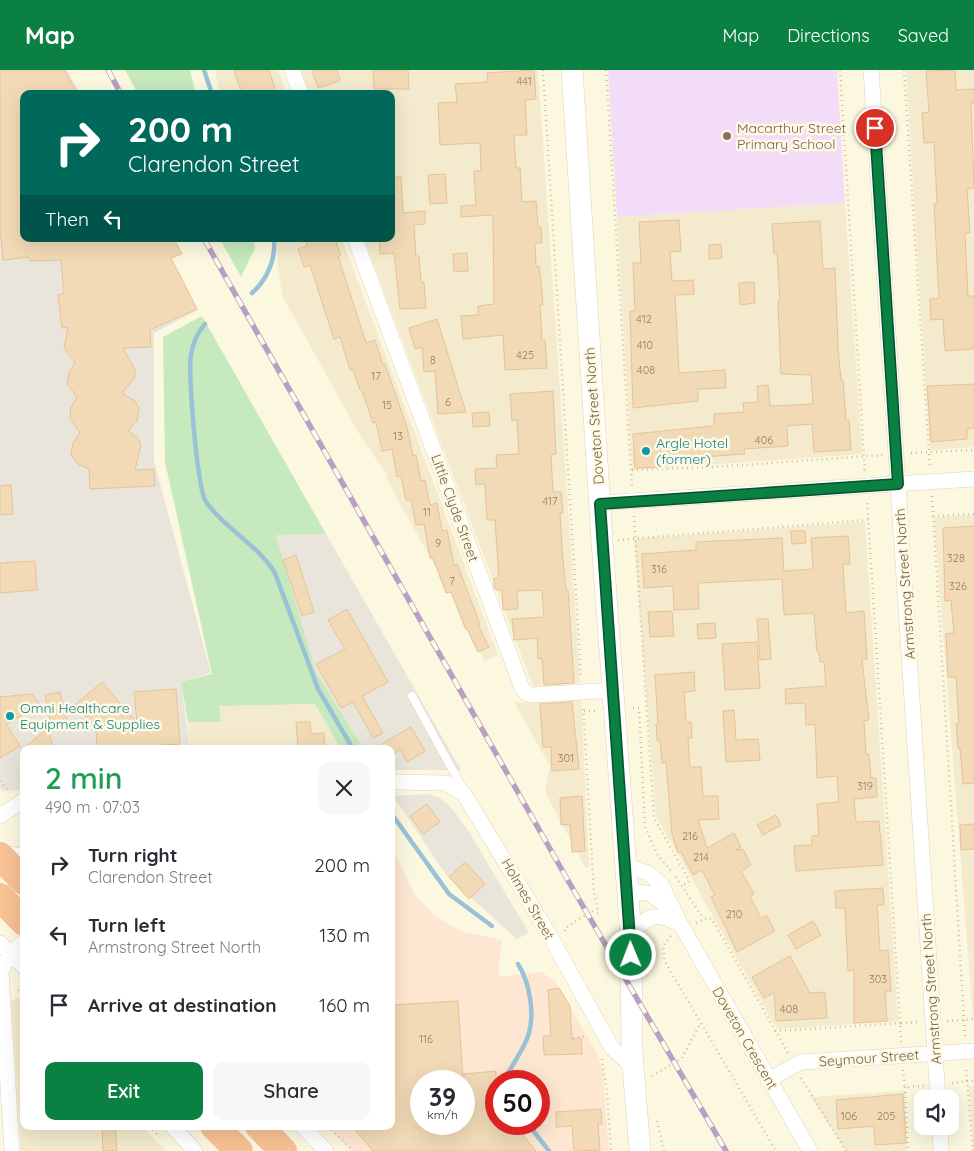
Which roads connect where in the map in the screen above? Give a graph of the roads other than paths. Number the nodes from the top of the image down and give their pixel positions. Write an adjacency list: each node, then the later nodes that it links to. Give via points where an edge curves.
1 (292, 70): 4 (street)
2 (572, 70): 8 (main road, Doveton Street North)
3 (871, 70): 7 (street, Armstrong Street North)
4 (300, 90)
5 (356, 242): 9 (street, Little Clyde Street, via 522,688 530,694)
6 (974, 479): 7 (street)
7 (898, 484): 8 (street); 28 (street, Armstrong Street North)
8 (600, 504): 9 (main road, Doveton Street North)
9 (614, 690): 17 (main road, Doveton Street North)
10 (412, 696): 12 (lane)
11 (395, 782): 12 (street, Holmes Street, via 448,783)
12 (467, 798): 29 (street, Holmes Street, via 550,936 612,1048)
13 (15, 799): 14 (street)
14 (0, 816)
15 (0, 855): 16 (street); 18 (highway)
16 (20, 856)
17 (626, 865): 19 (main road, Doveton Street North); 22 (street, Doveton Crescent, via 648,873 658,881)
18 (20, 877)
19 (628, 892): 22 (street, Doveton Crescent, via 649,892 666,904); 23 (main road, Doveton Street North)
20 (0, 897): 21 (highway)
21 (20, 918)
22 (680, 923): 23 (street, via 650,917); 30 (street, Doveton Crescent)
23 (631, 937): 29 (main road, Doveton Street North)
24 (20, 943): 25 (street)
25 (5, 948): 26 (street); 38 (street, via 1,972)
26 (20, 964)
27 (974, 1051): 28 (street, Seymour Street)
28 (935, 1054): 30 (street, Seymour Street, via 794,1064); 31 (street, Armstrong Street North)
29 (639, 1072): 42 (main road, Doveton Street North)
30 (768, 1080): 43 (street, Doveton Crescent)
31 (937, 1090)
32 (176, 1130): 37 (street)
33 (218, 1130): 39 (highway)
34 (263, 1130): 40 (highway)
35 (306, 1130): 41 (street)
36 (940, 1135): 44 (street)
37 (193, 1150)
38 (12, 1151)
39 (240, 1151)
40 (283, 1151)
41 (326, 1151)
42 (640, 1151)
43 (810, 1151)
44 (941, 1151)

